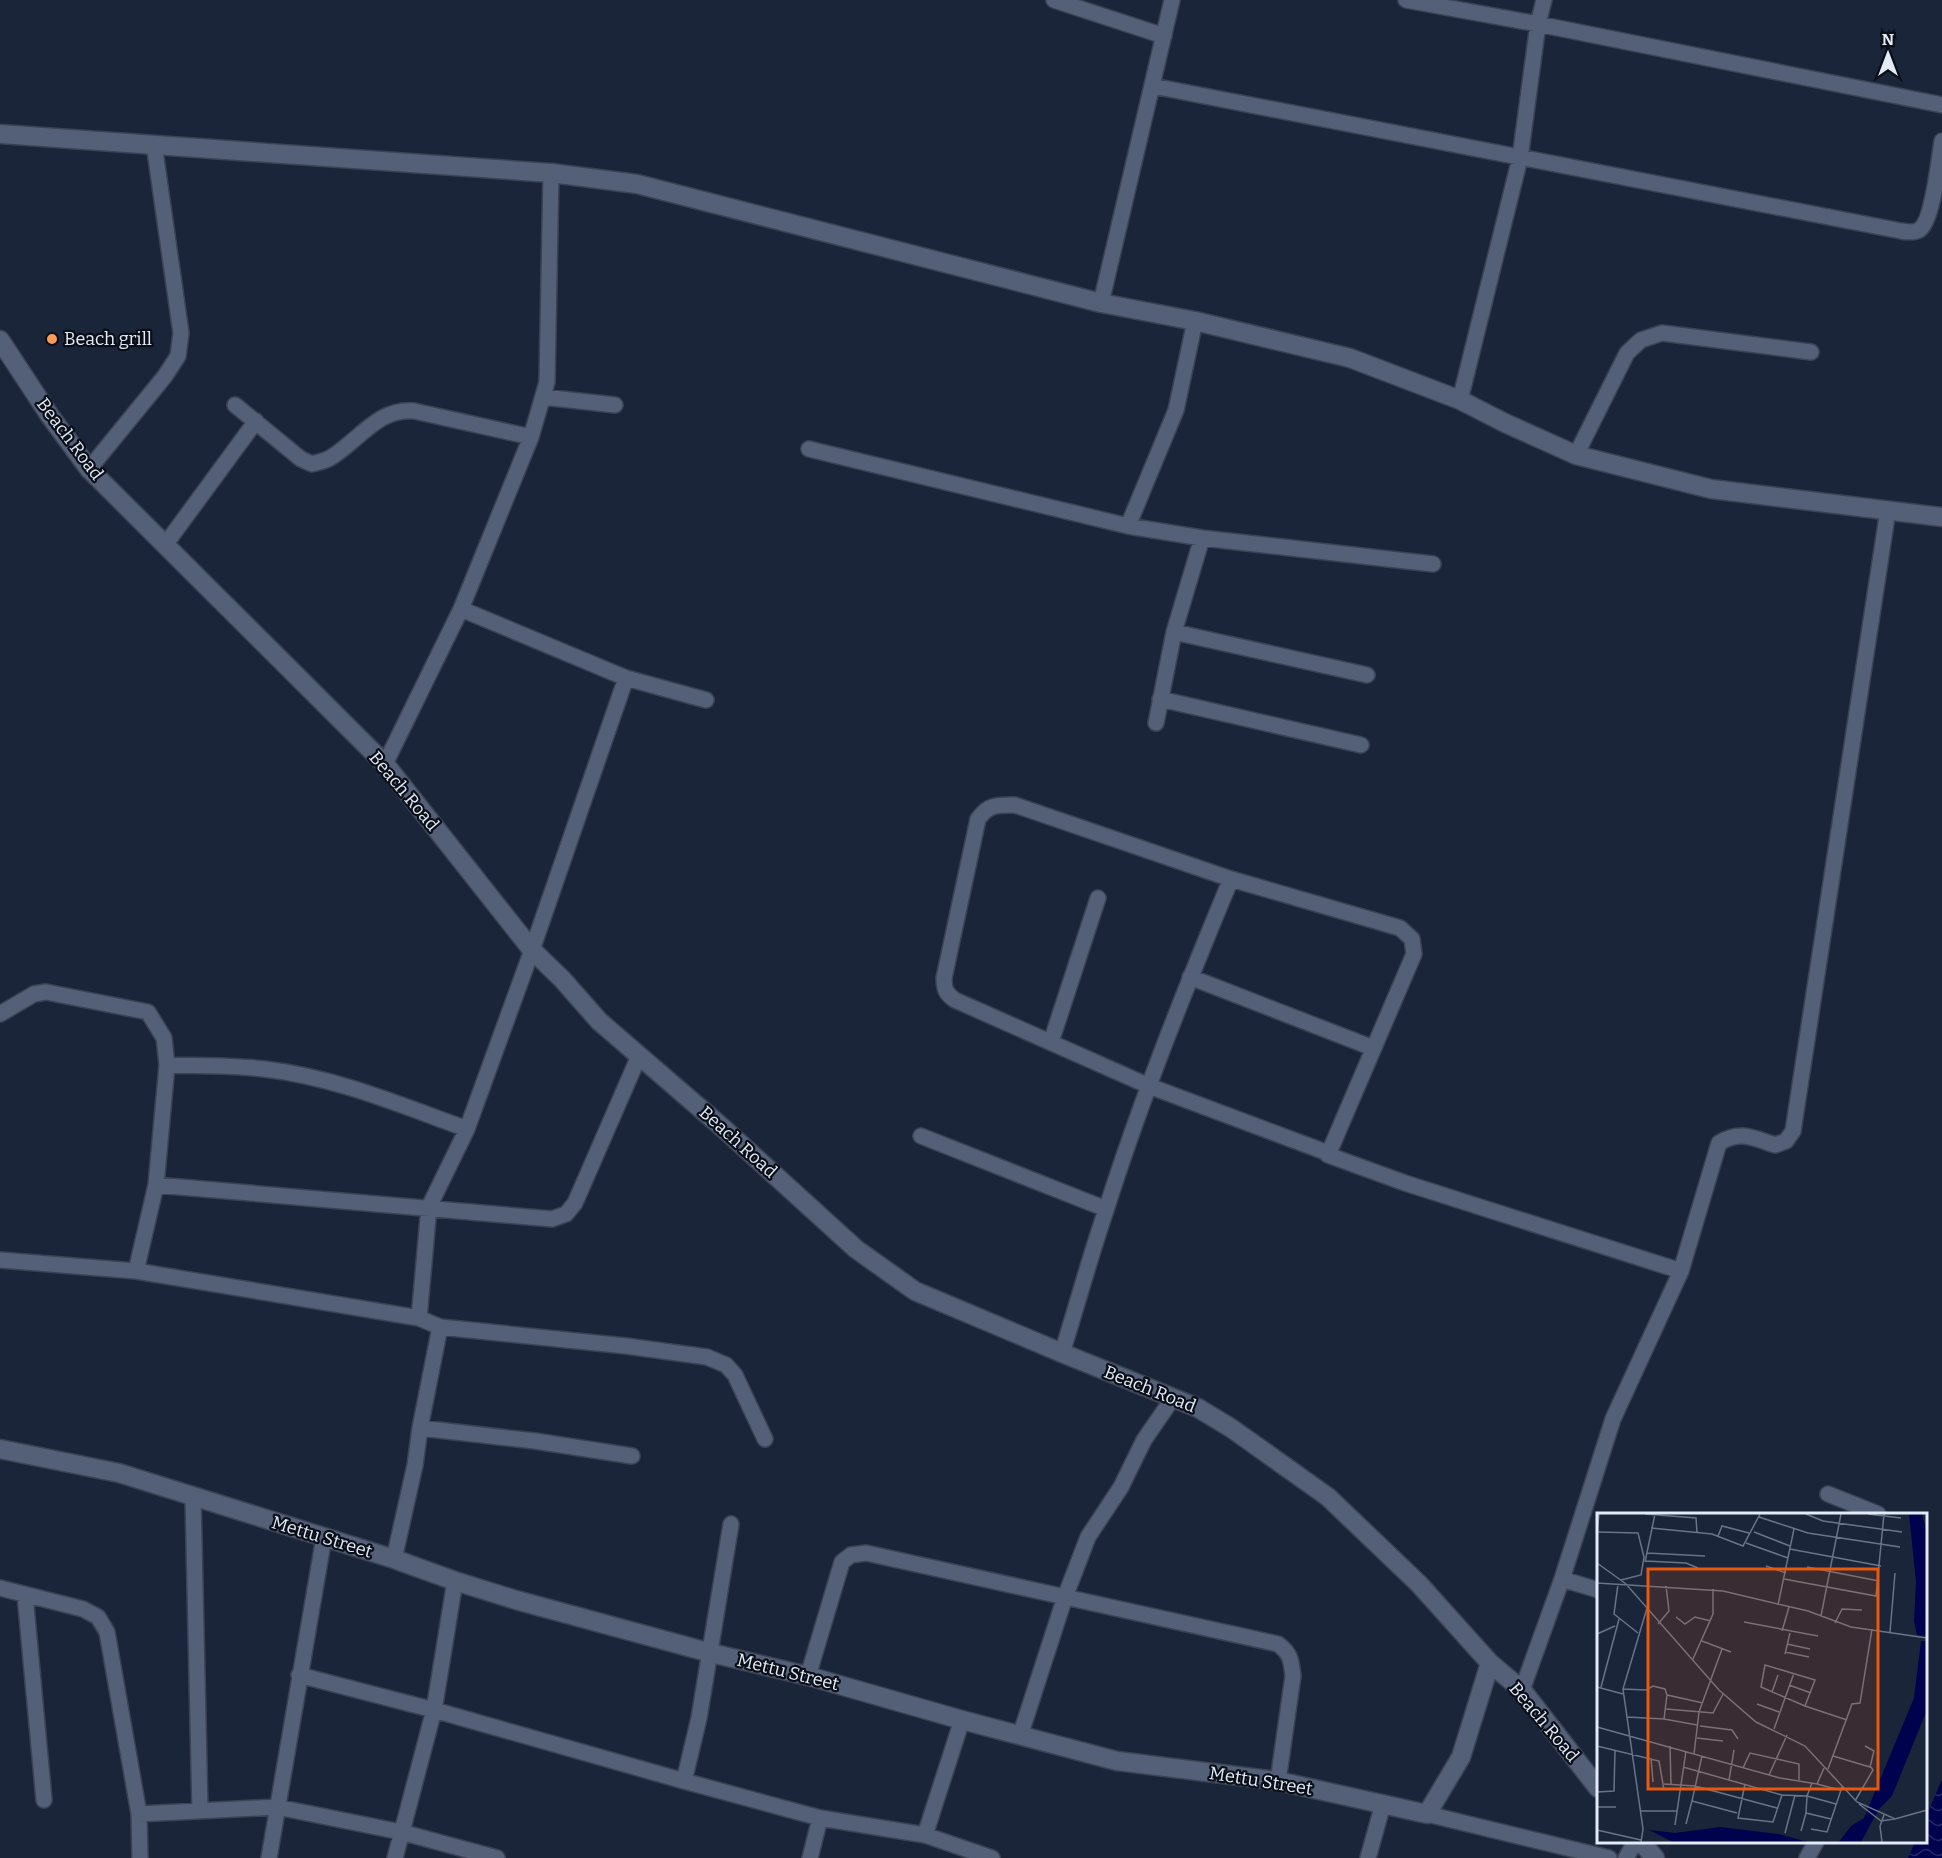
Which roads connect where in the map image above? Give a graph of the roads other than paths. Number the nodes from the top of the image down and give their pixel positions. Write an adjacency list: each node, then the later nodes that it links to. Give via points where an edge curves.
1 (1054, 0): 6 (street)
2 (1172, 0): 6 (street)
3 (1406, 0): 5 (street)
4 (1544, 0): 5 (street)
5 (1538, 24): 8 (street); 12 (street)
6 (1164, 36): 7 (street)
7 (1153, 86): 12 (street); 14 (street)
8 (1942, 105)
9 (0, 134): 11 (street)
10 (1942, 141): 12 (street, via 1930,209 1922,229 1915,232)
11 (154, 144): 13 (street); 26 (street, via 181,333 178,356)
12 (1520, 158): 19 (street)
13 (551, 173): 14 (street, via 637,184); 18 (street, via 547,382)
14 (1101, 303): 15 (street)
15 (1195, 321): 19 (street, via 1350,358); 29 (street, via 1176,410)
16 (0, 340): 26 (street, Beach Road)
17 (1811, 352): 25 (street, via 1662,333 1641,340 1627,353)
18 (543, 398): 21 (street); 23 (street)
19 (1460, 400): 25 (street)
20 (235, 405): 22 (street)
21 (615, 405)
22 (256, 421): 23 (street, via 312,464 329,459 387,414 401,410); 31 (street)
23 (531, 437): 33 (street)
24 (809, 449): 29 (street)
25 (1576, 455): 27 (street, via 1711,489)
26 (89, 469): 31 (street, Beach Road)
27 (1888, 510): 28 (street); 60 (street, via 1793,1131 1786,1141 1775,1146 1746,1135 1719,1143)
28 (1942, 517)
29 (1128, 526): 30 (street)
30 (1202, 538): 32 (street); 34 (street)
31 (165, 545): 41 (street, Beach Road)
32 (1433, 564)
33 (461, 609): 36 (street); 41 (street)
34 (1174, 632): 35 (street); 37 (street)
35 (1367, 675)
36 (626, 678): 38 (street); 44 (street)
37 (1160, 699): 39 (street); 40 (street)
38 (706, 700)
39 (1156, 723)
40 (1361, 745)
41 (385, 764): 44 (street, Beach Road)
42 (1231, 879): 45 (street); 47 (street, via 1015,805 986,809 978,819 944,988 955,1000); 48 (street, via 1400,928 1412,939 1414,954)
43 (1098, 898): 47 (street)
44 (532, 950): 49 (street, Beach Road, via 599,1021); 52 (street)
45 (1190, 977): 48 (street); 51 (street)
46 (0, 1014): 50 (street, via 34,994 46,992 148,1012 164,1038)
47 (1051, 1042): 51 (street)
48 (1373, 1048): 54 (street)
49 (639, 1056): 56 (street, via 575,1203 566,1214 552,1219); 63 (street, Beach Road, via 856,1249 915,1291)
50 (167, 1065): 52 (street, via 263,1068 306,1076 354,1087); 55 (street)
51 (1149, 1086): 54 (street); 57 (street)
52 (467, 1130): 56 (street)
53 (921, 1136): 57 (street)
54 (1328, 1155): 60 (street)
55 (156, 1185): 56 (street); 59 (street)
56 (429, 1207): 61 (street)
57 (1106, 1209): 63 (street)
58 (0, 1260): 59 (street)
59 (136, 1271): 61 (street)
60 (1681, 1271): 75 (street, via 1614,1419)
61 (419, 1318): 62 (street)
62 (440, 1327): 65 (street); 66 (street, via 707,1357 726,1365 735,1375)
63 (1062, 1353): 64 (street, Beach Road)
64 (1173, 1398): 80 (street, via 1088,1537); 82 (street, Beach Road, via 1231,1428 1328,1497 1419,1584)
65 (420, 1428): 68 (street); 74 (street)
66 (765, 1439)
67 (0, 1449): 70 (street, Mettu Street, via 119,1473)
68 (632, 1456)
69 (1828, 1494): 71 (street)
70 (193, 1497): 73 (street, Mettu Street); 95 (street)
71 (1873, 1513)
72 (731, 1524): 81 (street)
73 (324, 1537): 74 (street, Mettu Street); 83 (street)
74 (394, 1559): 76 (street, Mettu Street)
75 (1562, 1579): 78 (street); 85 (street)
76 (455, 1581): 81 (street, Mettu Street); 86 (street)
77 (0, 1588): 79 (street)
78 (1597, 1589)
79 (25, 1594): 92 (street); 97 (street, via 83,1609 98,1617 107,1632)
80 (1065, 1597): 84 (street, via 866,1553 851,1555 842,1562); 88 (street); 90 (street, via 1278,1644 1287,1651 1293,1676)
81 (711, 1653): 84 (street, Mettu Street); 89 (street)
82 (1490, 1664): 85 (street, Beach Road); 96 (street, via 1461,1757)
83 (299, 1675): 86 (street); 94 (street)
84 (808, 1676): 87 (street, Mettu Street)
85 (1522, 1690): 91 (street, Beach Road)
86 (434, 1710): 89 (street); 99 (street)
87 (962, 1720): 88 (street, Mettu Street); 100 (street)
88 (1020, 1736): 90 (street, Mettu Street, via 1117,1761)
89 (684, 1781): 98 (street)
90 (1278, 1781): 93 (street, Mettu Street)
91 (1597, 1785)
92 (44, 1800)
93 (1383, 1804): 96 (street, Mettu Street); 110 (street)
94 (277, 1807): 95 (street); 99 (street); 105 (street)
95 (200, 1811): 97 (street)
96 (1427, 1814): 111 (street)
97 (139, 1815): 104 (street)
98 (820, 1818): 100 (street); 108 (street)
99 (400, 1832): 106 (street); 107 (street)
100 (925, 1835): 109 (street)
101 (1634, 1843): 112 (street)
102 (1642, 1843): 113 (street)
103 (1815, 1843): 114 (street)
104 (140, 1858)
105 (269, 1858)
106 (395, 1858)
107 (497, 1858)
108 (810, 1858)
109 (992, 1858)
110 (1368, 1858)
111 (1609, 1858)
112 (1626, 1858)
113 (1655, 1858)
114 (1807, 1858)

